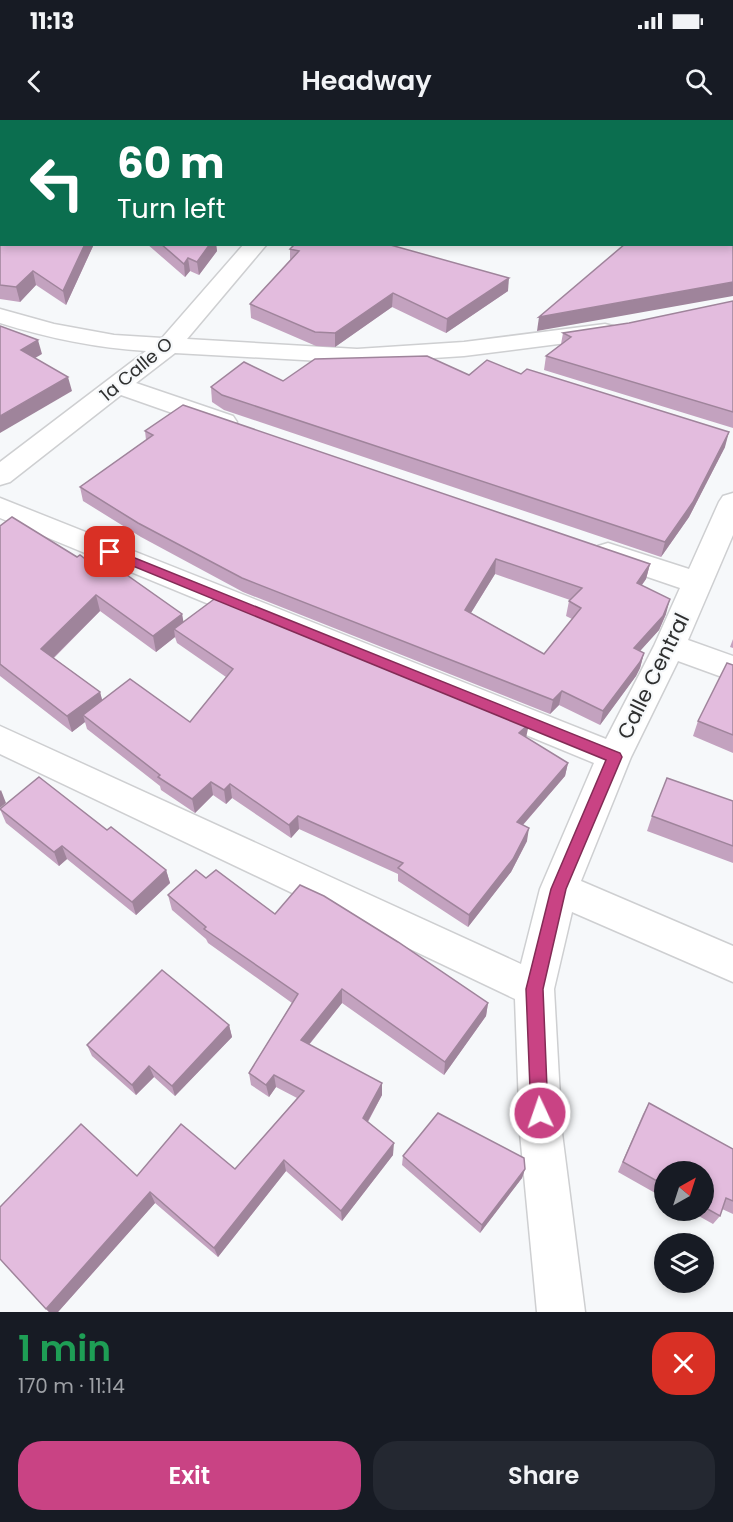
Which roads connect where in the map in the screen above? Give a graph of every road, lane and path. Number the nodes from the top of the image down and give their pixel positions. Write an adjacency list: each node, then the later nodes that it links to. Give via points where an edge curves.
1 (254, 246): 4 (street, 1a Calle O)
2 (0, 316): 4 (street, via 81,337)
3 (626, 328): 4 (street, via 511,354 357,356)
4 (168, 346): 5 (street, 1a Calle O)
5 (118, 386): 6 (street); 7 (street, 1a Calle O)
6 (243, 428)
7 (0, 476)
8 (733, 502): 11 (street, Calle Central)
9 (0, 507): 15 (street)
10 (583, 544): 11 (street)
11 (697, 583): 12 (street, Calle Central)
12 (670, 646): 13 (street); 15 (street, Calle Central)
13 (733, 669)
14 (0, 739): 18 (street)
15 (615, 757): 16 (street, Calle Central)
16 (559, 889): 17 (street); 18 (street, Calle Central)
17 (733, 964)
18 (534, 989): 19 (street, Calle Central, via 540,1133)
19 (561, 1312)

